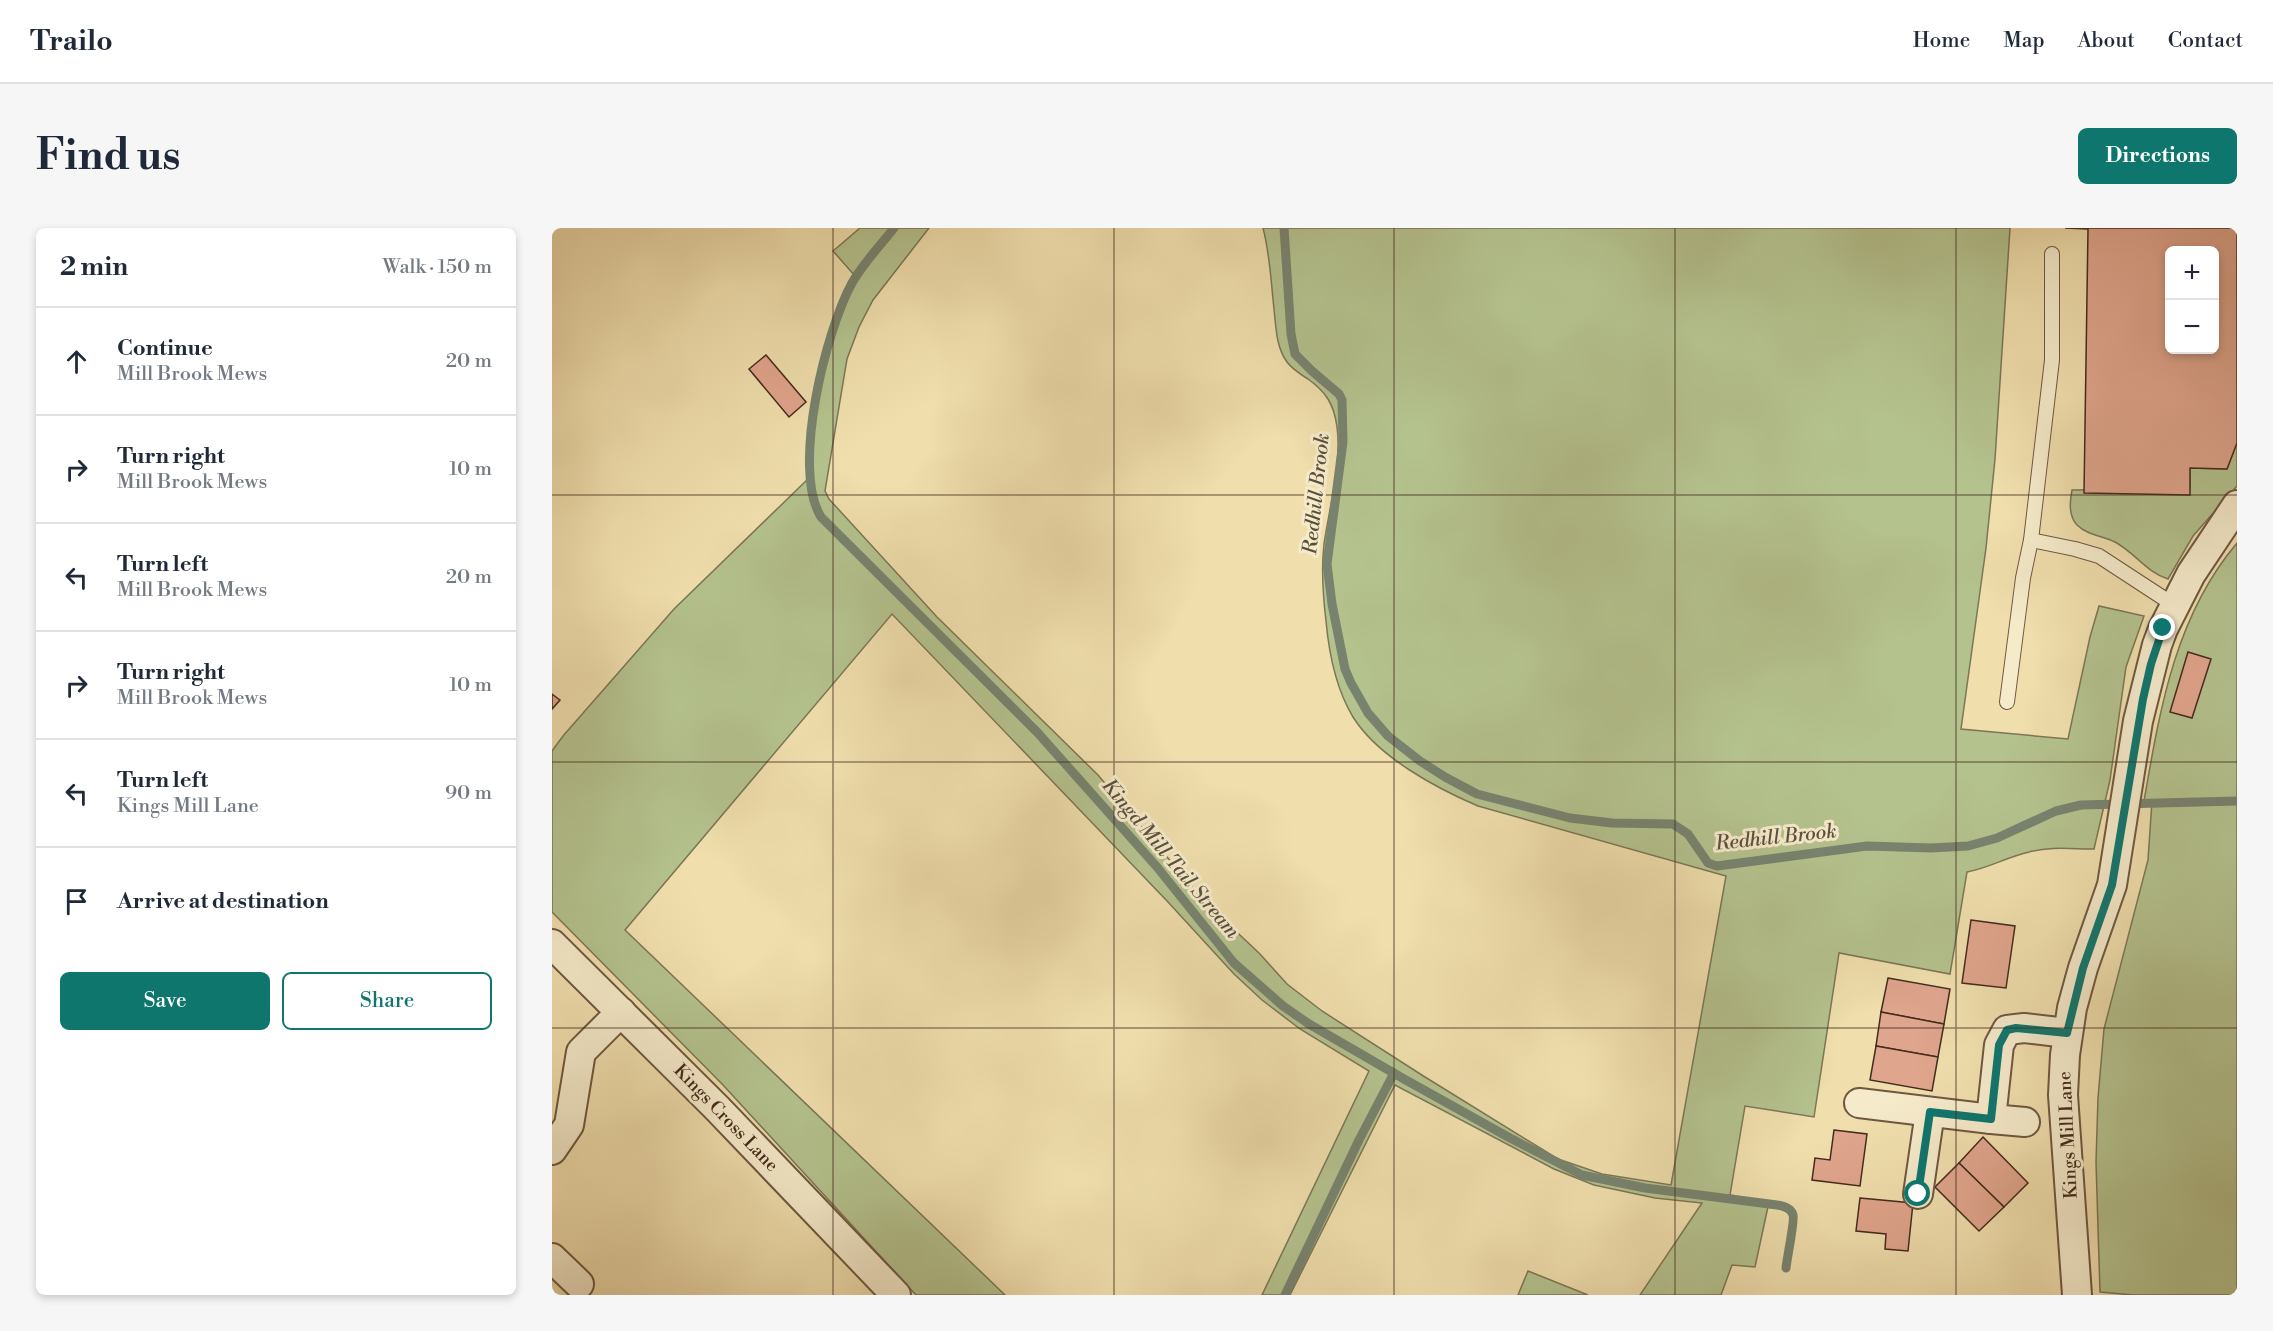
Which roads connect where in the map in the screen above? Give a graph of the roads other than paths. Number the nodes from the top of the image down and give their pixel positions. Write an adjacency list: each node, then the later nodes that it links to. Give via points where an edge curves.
1 (2052, 254): 3 (lane, via 2052,360)
2 (2237, 505): 4 (street, Kings Mill Lane)
3 (2031, 540): 4 (lane, via 2099,556); 5 (lane)
4 (2174, 605): 8 (street, Kings Mill Lane, via 2151,664 2112,885 2081,976)
5 (2007, 702)
6 (552, 944): 7 (street, Kings Cross Lane)
7 (621, 1012): 13 (street, via 581,1052 569,1125); 17 (street, Kings Cross Lane)
8 (2067, 1033): 11 (street, via 2007,1030 1999,1045); 18 (street, Kings Mill Lane, via 2063,1095)
9 (1859, 1103): 10 (street)
10 (1930, 1112): 11 (street); 14 (street)
11 (1991, 1119): 12 (street)
12 (2025, 1122)
13 (552, 1149)
14 (1918, 1194)
15 (552, 1257): 16 (street)
16 (579, 1284)
17 (896, 1295)
18 (2078, 1295)

